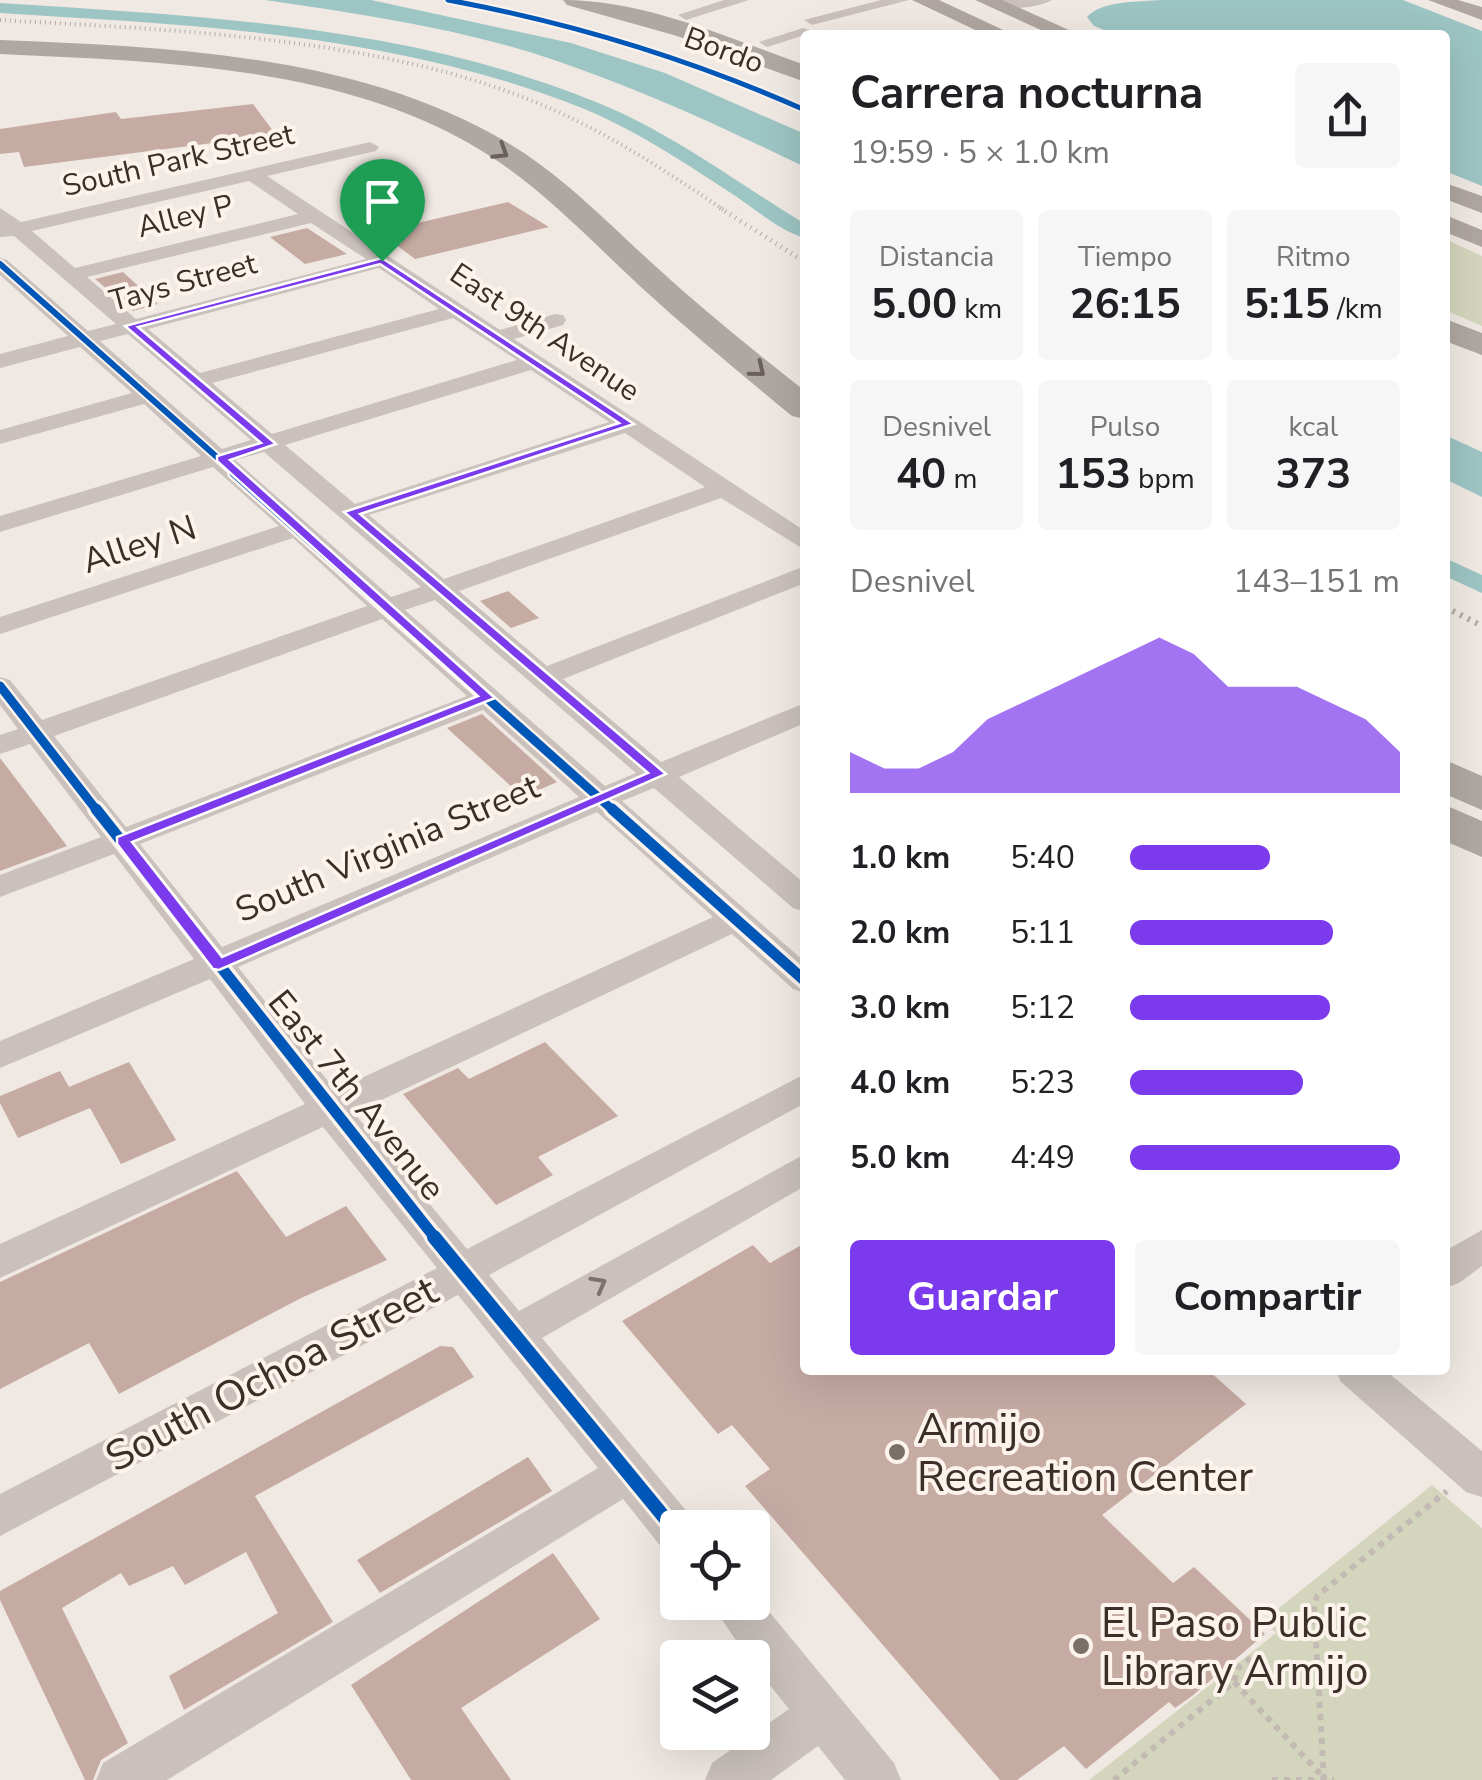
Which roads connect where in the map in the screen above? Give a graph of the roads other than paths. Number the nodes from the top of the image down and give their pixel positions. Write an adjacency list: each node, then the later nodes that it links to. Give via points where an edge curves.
1 (575, 0): 27 (highway)
2 (630, 0): 16 (highway)
3 (741, 0): 16 (street)
4 (834, 0): 14 (street)
5 (901, 0): 14 (street)
6 (922, 0): 18 (main road)
7 (946, 0): 12 (main road)
8 (1044, 0): 12 (street)
9 (1067, 0): 21 (main road, via 1048,14)
10 (1438, 0): 15 (main road)
11 (1462, 0): 13 (main road)
12 (990, 2): 19 (main road, via 977,14); 20 (main road)
13 (1482, 6)
14 (852, 12): 17 (street)
15 (1482, 14)
16 (686, 15): 24 (highway)
17 (815, 28)
18 (993, 30)
19 (994, 30)
20 (1058, 30)
21 (1062, 30)
22 (800, 34): 24 (street)
23 (0, 38): 29 (highway, via 181,49 336,72 445,101)
24 (767, 42): 26 (highway)
25 (0, 47): 58 (highway, one-way to 58, via 272,72 371,96 453,126 534,173)
26 (800, 54)
27 (800, 72)
28 (370, 147): 31 (street, South Park Street)
29 (542, 148)
30 (575, 171): 34 (highway)
31 (251, 174): 35 (street, East 9th Avenue); 36 (street, South Park Street)
32 (1450, 192): 33 (main road)
33 (1482, 205)
34 (621, 209)
35 (314, 216): 39 (street, East 9th Avenue); 41 (street, Alley P)
36 (6, 225): 41 (street)
37 (1450, 225): 38 (main road)
38 (1482, 239)
39 (382, 261): 43 (street, East 9th Avenue); 45 (street, Tays Street)
40 (0, 264): 42 (street)
41 (71, 275): 45 (street)
42 (13, 290): 50 (street)
43 (458, 310): 49 (street, East 9th Avenue); 56 (street)
44 (556, 320): 49 (street)
45 (130, 326): 50 (street, Tays Street); 56 (street)
46 (1450, 327): 48 (highway)
47 (1450, 329): 51 (highway)
48 (1482, 336)
49 (498, 338): 54 (street, East 9th Avenue)
50 (84, 339): 53 (street, Tays Street); 57 (street)
51 (1482, 345)
52 (1450, 352): 55 (highway)
53 (0, 361)
54 (535, 362): 59 (street, East 9th Avenue); 61 (street)
55 (1482, 366)
56 (196, 382): 61 (street)
57 (148, 396): 60 (street); 62 (street)
58 (800, 404)
59 (628, 424): 63 (street, East 9th Avenue); 64 (street)
60 (0, 437)
61 (270, 444): 62 (street); 64 (street)
62 (221, 458): 65 (street); 66 (street)
63 (725, 488): 67 (street, East 9th Avenue); 69 (street)
64 (351, 512): 69 (street)
65 (0, 524)
66 (299, 528): 70 (street); 71 (street, Alley N)
67 (800, 539)
68 (800, 576): 72 (street)
69 (441, 589): 70 (street); 72 (street)
70 (387, 608): 74 (street); 76 (street)
71 (0, 626)
72 (543, 677): 78 (street)
73 (0, 686): 76 (street, East 7th Avenue)
74 (488, 698): 81 (street); 83 (street)
75 (800, 714): 78 (street, South Virginia Street)
76 (37, 732): 77 (street); 83 (street, East 7th Avenue)
77 (0, 745)
78 (659, 774): 81 (street, South Virginia Street); 86 (street)
79 (1450, 777): 80 (highway)
80 (1482, 796)
81 (601, 799): 87 (street); 88 (street, South Virginia Street)
82 (1450, 823): 84 (highway)
83 (123, 840): 85 (street); 88 (street, East 7th Avenue)
84 (1482, 842)
85 (0, 888)
86 (800, 890)
87 (736, 919): 89 (street); 92 (street)
88 (219, 964): 90 (street, South Virginia Street); 92 (street, East 7th Avenue)
89 (800, 977)
90 (0, 1056)
91 (800, 1090): 97 (street, South Ochoa Street)
92 (328, 1107): 95 (street); 97 (street, East 7th Avenue)
93 (800, 1171): 98 (street, one-way to 93)
94 (1482, 1246): 96 (street)
95 (0, 1262)
96 (1450, 1268)
97 (464, 1270): 98 (street, East 7th Avenue); 103 (street, South Ochoa Street)
98 (514, 1333): 100 (street, East 7th Avenue)
99 (1361, 1375): 101 (street)
100 (628, 1473): 102 (street, East 7th Avenue); 106 (street)
101 (1466, 1483)
102 (660, 1512)
103 (0, 1516)
104 (748, 1620): 105 (street)
105 (823, 1713): 107 (street); 108 (street)
106 (121, 1780)
107 (730, 1780)
108 (876, 1780)

